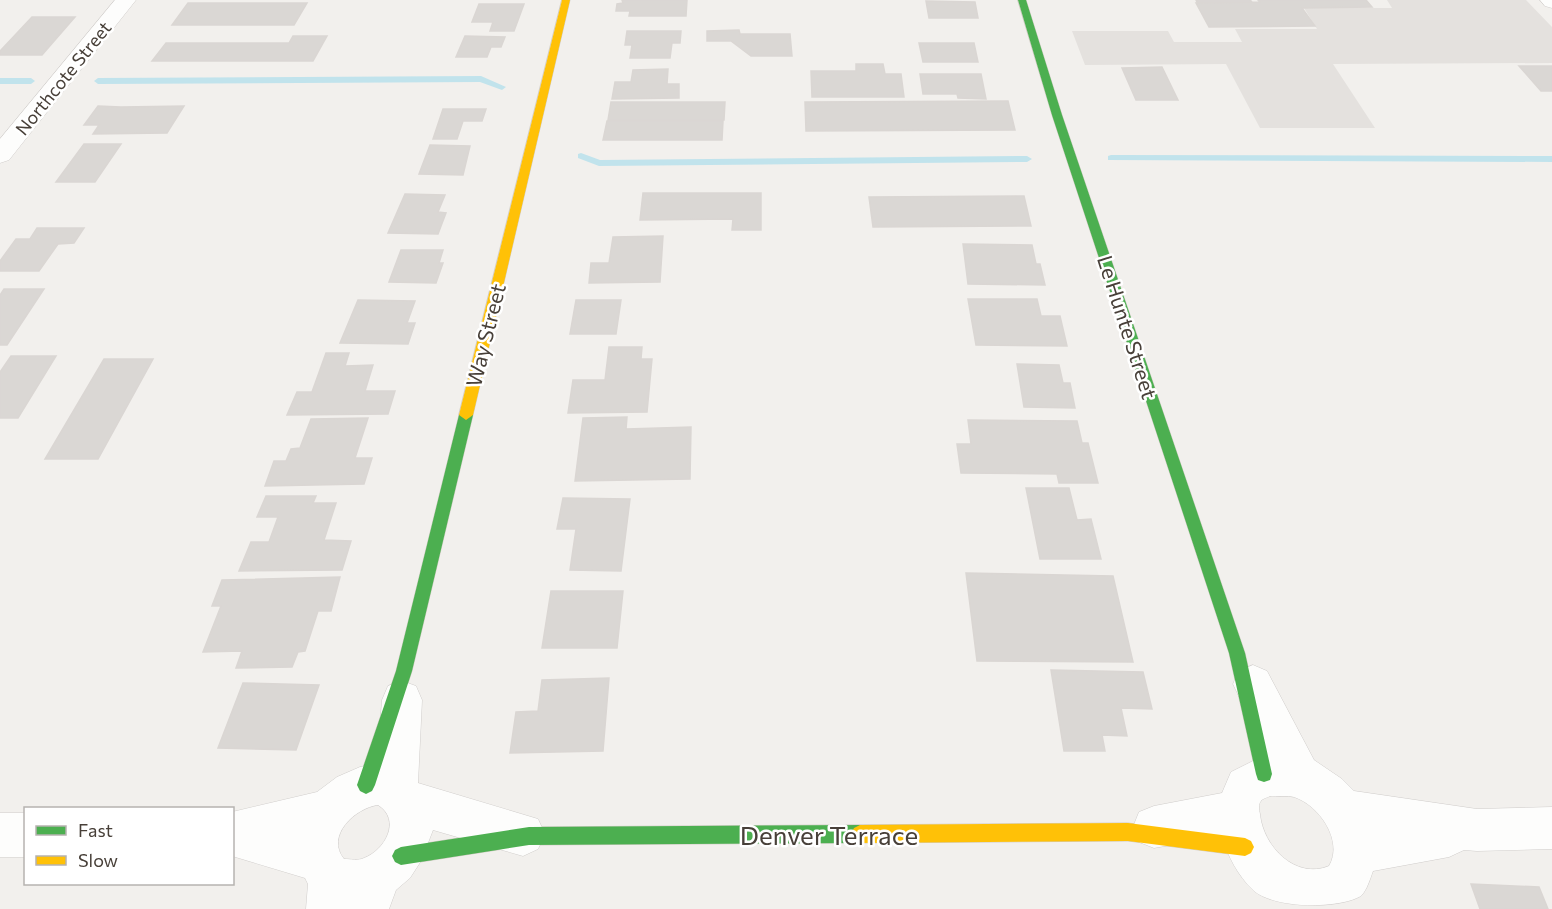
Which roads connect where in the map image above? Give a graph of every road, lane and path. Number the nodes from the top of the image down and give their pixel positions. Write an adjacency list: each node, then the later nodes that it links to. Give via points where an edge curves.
1 (126, 0): 4 (street, Northcote Street)
2 (566, 0): 6 (street, Way Street)
3 (1022, 0): 5 (street, Le Hunte Street)
4 (0, 155)
5 (1237, 653): 7 (street, Le Hunte Street)
6 (404, 671): 8 (street, Way Street)
7 (1282, 775): 10 (street, via 1328,795); 12 (street, via 1243,789)
8 (390, 792): 9 (street, via 345,795); 19 (street, Denver Terrace); 20 (street, via 413,820 410,838)
9 (328, 811): 15 (street); 21 (street, via 318,835)
10 (1342, 811): 13 (street); 22 (street, via 1354,834)
11 (1552, 828): 13 (street)
12 (1240, 830): 14 (street, Denver Terrace); 22 (street, via 1263,870)
13 (1477, 830): 22 (street)
14 (1128, 832): 19 (street, Denver Terrace)
15 (234, 834)
16 (0, 835): 17 (street)
17 (24, 835)
18 (234, 835): 21 (street)
19 (530, 836): 20 (street, Denver Terrace)
20 (382, 880): 21 (street)
21 (326, 882)
22 (1325, 890)

